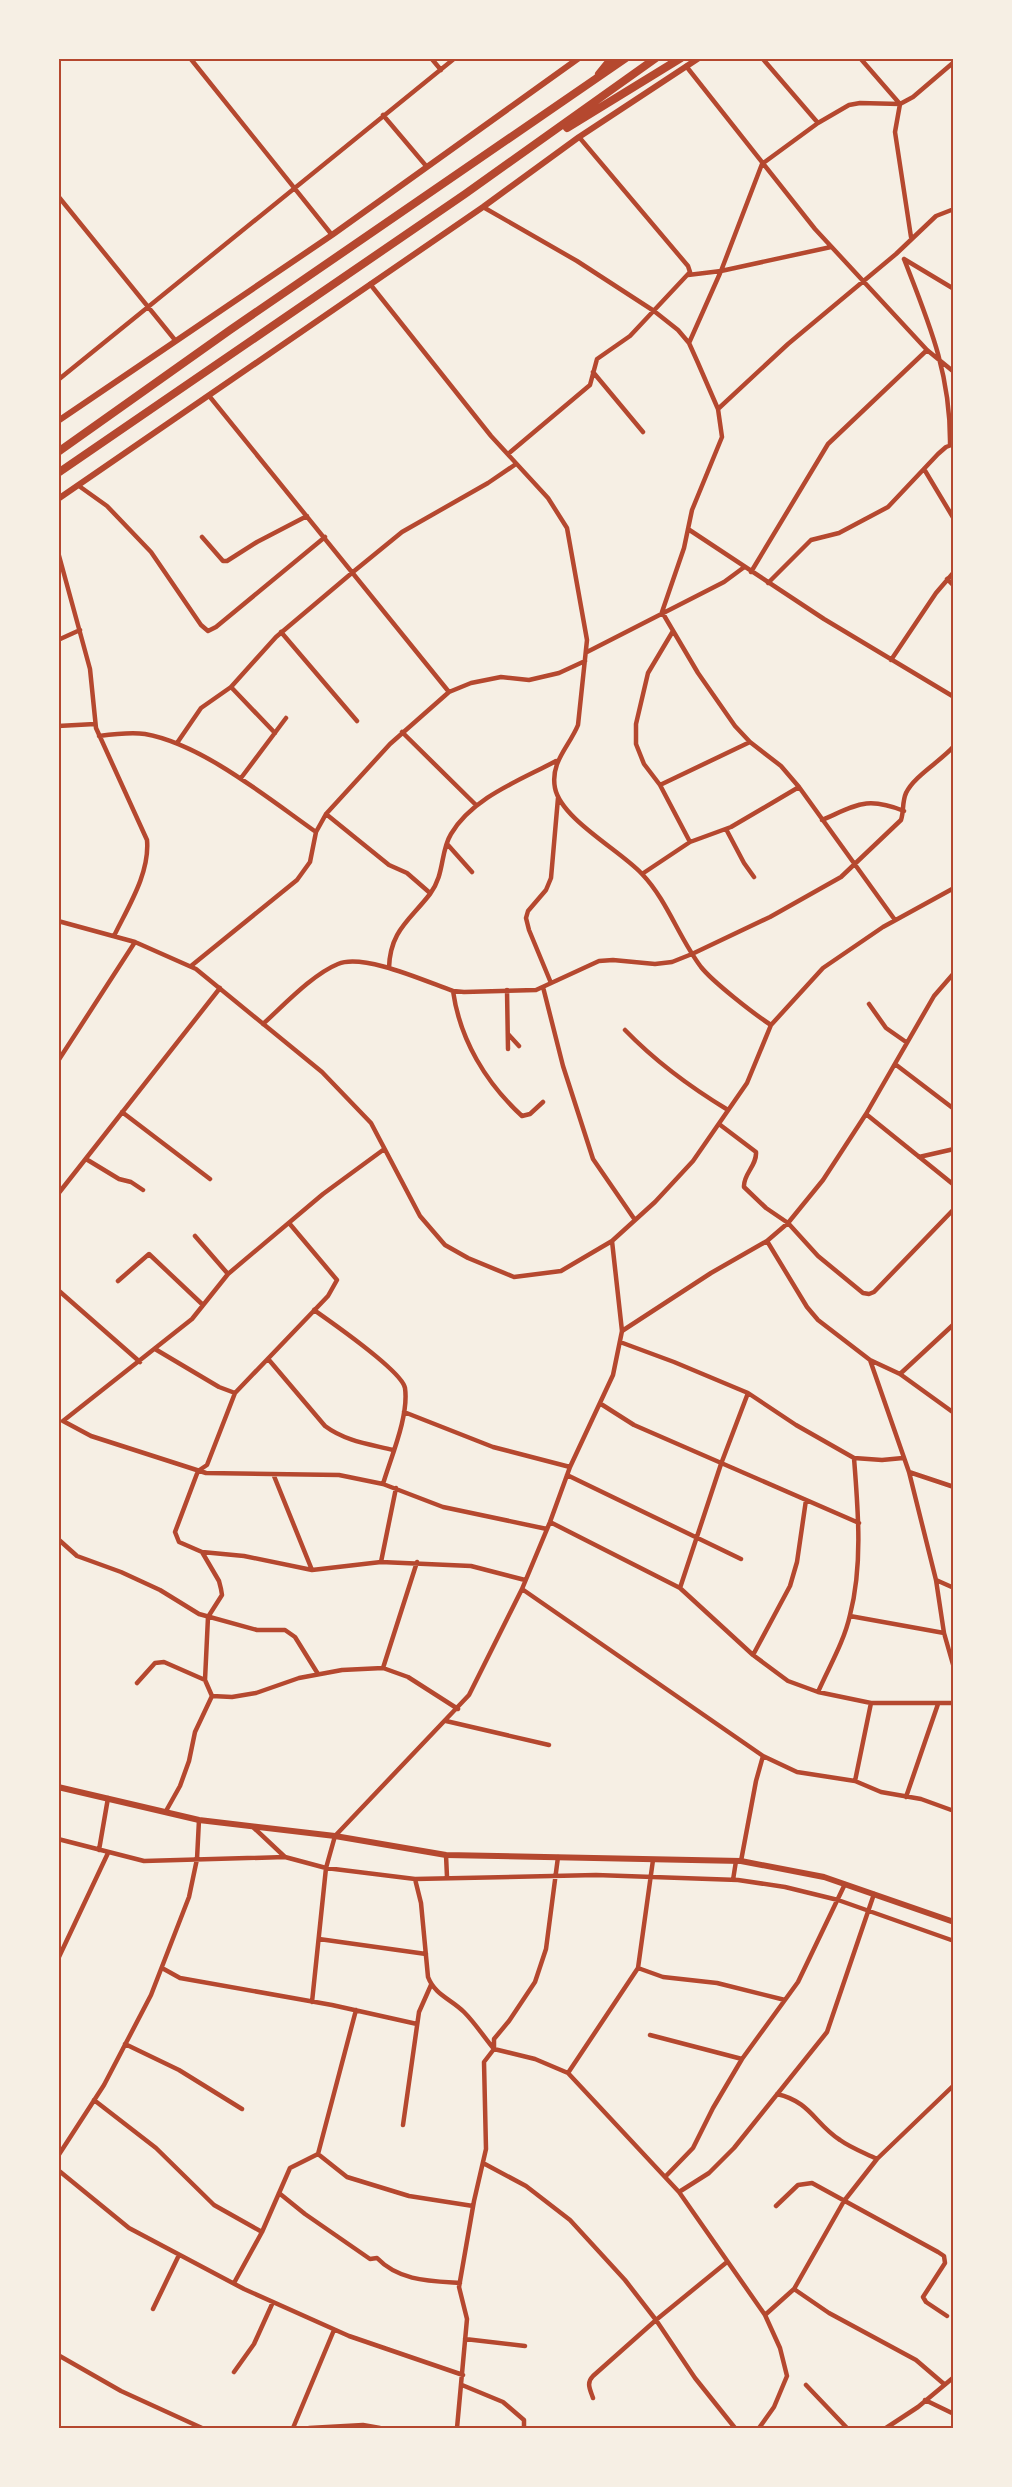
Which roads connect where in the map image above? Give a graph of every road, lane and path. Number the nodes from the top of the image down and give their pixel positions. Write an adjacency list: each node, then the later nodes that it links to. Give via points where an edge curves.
1 (190, 58): 22 (street)
2 (431, 58): 13 (street)
3 (455, 58): 13 (street)
4 (579, 58): 21 (street)
5 (612, 58): 14 (highway)
6 (626, 58): 14 (highway)
7 (656, 58): 19 (highway)
8 (699, 58): 11 (street)
9 (762, 58): 17 (street)
10 (860, 58): 15 (street)
11 (683, 62): 18 (street); 19 (highway); 20 (street)
12 (954, 62): 15 (street)
13 (441, 70): 16 (street)
14 (592, 82): 52 (highway)
15 (900, 104): 17 (street, via 849,105); 27 (street, via 895,132)
16 (383, 115): 21 (street); 22 (street)
17 (818, 123): 20 (street)
18 (579, 137): 24 (street); 32 (street, via 688,266)
19 (530, 149): 56 (highway)
20 (762, 164): 28 (street); 31 (street)
21 (427, 167): 26 (street)
22 (296, 189): 26 (street); 36 (street)
23 (58, 196): 36 (street)
24 (483, 207): 34 (street); 37 (street)
25 (954, 209): 27 (street, via 936,216)
26 (332, 235): 38 (street)
27 (911, 237): 29 (street)
28 (831, 247): 31 (street); 33 (street)
29 (896, 254): 30 (street); 33 (street)
30 (904, 259): 35 (street); 41 (street)
31 (721, 271): 32 (street); 39 (street)
32 (688, 275): 37 (street)
33 (864, 282): 40 (street); 48 (street, via 788,344)
34 (370, 284): 47 (street); 53 (street)
35 (954, 289)
36 (148, 307): 38 (street); 46 (street)
37 (654, 311): 39 (street); 44 (street, via 630,336 597,359)
38 (175, 340): 49 (street)
39 (689, 343): 48 (street)
40 (927, 350): 41 (street); 67 (street, via 828,444)
41 (940, 360): 43 (street); 51 (street, via 949,399)
42 (954, 360): 43 (street)
43 (947, 365): 45 (street)
44 (593, 372): 50 (street); 53 (street, via 590,385)
45 (954, 372)
46 (58, 380)
47 (210, 396): 57 (street); 59 (street)
48 (718, 409): 61 (street, via 722,437)
49 (58, 421)
50 (643, 432)
51 (952, 445): 55 (street)
52 (58, 452)
53 (508, 454): 54 (street)
54 (516, 464): 66 (street, via 402,532); 77 (street, via 548,498 567,528 586,625)
55 (924, 469): 60 (street); 70 (street, via 888,507 839,533 811,540)
56 (58, 473)
57 (79, 486): 58 (street); 63 (street, via 114,513 151,552 208,631)
58 (58, 499)
59 (307, 516): 62 (street, via 227,561); 63 (street)
60 (954, 519)
61 (688, 529): 65 (street); 72 (street)
62 (202, 537)
63 (325, 537): 66 (street)
64 (58, 552): 73 (street)
65 (743, 567): 67 (street); 72 (street, via 724,582)
66 (353, 572): 75 (street); 81 (street)
67 (751, 572): 70 (street)
68 (954, 572): 69 (street)
69 (947, 579): 71 (street); 78 (street)
70 (768, 583): 78 (street)
71 (954, 586)
72 (662, 612): 74 (street); 77 (street)
73 (80, 630): 76 (street); 85 (street, via 90,669)
74 (673, 630): 90 (street, via 735,726); 95 (street, via 648,673 636,724 636,744 644,764)
75 (281, 632): 80 (street); 84 (street)
76 (58, 640)
77 (587, 652): 79 (street)
78 (891, 660): 82 (street)
79 (585, 661): 81 (street, via 560,673 529,680 501,676); 93 (street, via 578,725)
80 (231, 687): 88 (street); 91 (street, via 201,708)
81 (449, 692): 87 (street)
82 (954, 697)
83 (286, 718): 88 (street)
84 (357, 721)
85 (96, 724): 86 (street); 89 (street)
86 (58, 726)
87 (402, 732): 98 (street); 100 (street)
88 (274, 733): 94 (street)
89 (99, 736): 91 (street, via 145,734); 114 (street, via 147,840 148,855)
90 (750, 742): 95 (street); 96 (street)
91 (177, 743): 94 (street)
92 (954, 746): 99 (street, via 909,788 903,801)
93 (556, 761): 97 (street); 98 (street)
94 (241, 778): 103 (street)
95 (660, 785): 104 (street)
96 (800, 787): 101 (street); 102 (street)
97 (558, 797): 108 (street, via 590,832); 120 (street, via 551,878 526,918)
98 (476, 805): 105 (street, via 450,836)
99 (904, 811): 101 (street, via 869,802); 106 (street, via 893,829)
100 (327, 814): 103 (street); 111 (street)
101 (822, 820): 106 (street)
102 (726, 829): 104 (street); 109 (street)
103 (316, 832): 117 (street, via 310,862 297,880)
104 (690, 842): 108 (street)
105 (448, 845): 107 (street); 111 (street, via 440,877)
106 (855, 866): 112 (street); 116 (street, via 771,917)
107 (472, 872)
108 (642, 873): 116 (street)
109 (754, 877)
110 (954, 888): 112 (street)
111 (430, 893): 118 (street, via 393,940)
112 (896, 920): 127 (street, via 823,968)
113 (58, 921): 114 (street)
114 (114, 936): 115 (street)
115 (135, 942): 117 (street); 133 (street)
116 (693, 954): 120 (street, via 655,964 599,961); 127 (street, via 702,969)
117 (191, 966): 122 (street)
118 (389, 968): 124 (street); 126 (street, via 355,961 340,963 325,971)
119 (954, 973): 130 (street, via 934,996)
120 (551, 983): 121 (street)
121 (543, 987): 123 (street); 150 (street, via 593,1159)
122 (219, 988): 126 (street); 138 (street)
123 (507, 990): 124 (street); 129 (street)
124 (453, 991): 135 (street, via 463,1031 483,1071 522,1116)
125 (869, 1004): 130 (street, via 886,1028)
126 (263, 1024): 142 (street, via 322,1072 371,1124)
127 (771, 1025): 137 (street, via 747,1083)
128 (625, 1030): 137 (street, via 690,1087)
129 (508, 1034): 131 (street); 132 (street)
130 (906, 1042): 134 (street)
131 (519, 1046)
132 (508, 1049)
133 (58, 1060)
134 (896, 1064): 136 (street); 139 (street)
135 (543, 1102)
136 (954, 1108)
137 (728, 1110): 140 (street)
138 (122, 1112): 144 (street); 145 (street)
139 (866, 1114): 143 (street); 152 (street, via 823,1180)
140 (719, 1124): 150 (street, via 693,1161); 152 (street, via 756,1152 744,1187)
141 (954, 1149): 143 (street)
142 (383, 1150): 151 (street); 154 (street, via 420,1216 445,1245 496,1270 514,1277 561,1271)
143 (919, 1157): 146 (street)
144 (86, 1159): 147 (street); 148 (street)
145 (210, 1179)
146 (954, 1185)
147 (143, 1190)
148 (58, 1194)
149 (954, 1209): 152 (street, via 869,1294 818,1256)
150 (635, 1220): 154 (street)
151 (289, 1223): 156 (street); 160 (street, via 337,1280)
152 (788, 1223): 155 (street)
153 (195, 1236): 156 (street)
154 (612, 1241): 162 (street)
155 (767, 1242): 162 (street); 166 (street, via 818,1320)
156 (228, 1274): 159 (street)
157 (118, 1281): 159 (street, via 149,1254)
158 (58, 1290): 167 (street)
159 (203, 1305): 164 (street)
160 (314, 1310): 165 (street); 172 (street, via 399,1377 405,1386)
161 (954, 1324): 168 (street)
162 (622, 1331): 163 (street)
163 (620, 1342): 170 (street); 171 (street)
164 (155, 1349): 167 (street); 169 (street)
165 (268, 1360): 169 (street); 174 (street, via 325,1426 352,1441)
166 (870, 1360): 168 (street); 176 (street)
167 (140, 1362): 179 (street, via 63,1421 91,1436)
168 (900, 1374): 173 (street)
169 (235, 1393): 179 (street, via 207,1465)
170 (748, 1393): 175 (street); 177 (street)
171 (601, 1404): 177 (street, via 634,1425); 178 (street)
172 (404, 1412): 174 (street); 178 (street, via 493,1447)
173 (954, 1413)
174 (393, 1450): 183 (street)
175 (854, 1458): 176 (street); 188 (street)
176 (903, 1458): 180 (street)
177 (721, 1464): 186 (street); 190 (street)
178 (570, 1467): 181 (street)
179 (198, 1471): 182 (street); 192 (street, via 175,1532 179,1542)
180 (909, 1472): 184 (street); 198 (street)
181 (567, 1475): 187 (street); 190 (street)
182 (274, 1476): 183 (street, via 339,1475); 196 (street)
183 (384, 1484): 185 (street)
184 (954, 1487)
185 (396, 1488): 189 (street, via 443,1507); 194 (street)
186 (806, 1500): 188 (street); 205 (street, via 790,1586)
187 (550, 1522): 189 (street); 199 (street)
188 (859, 1523): 202 (street)
189 (547, 1529): 197 (street)
190 (697, 1538): 193 (street); 199 (street)
191 (58, 1539): 203 (street, via 77,1556 160,1590)
192 (202, 1552): 196 (street); 203 (street, via 219,1581 222,1595)
193 (741, 1559)
194 (381, 1562): 195 (street); 196 (street)
195 (417, 1562): 197 (street, via 471,1566); 206 (street)
196 (312, 1570)
197 (525, 1580): 201 (street)
198 (936, 1580): 200 (street); 204 (street)
199 (680, 1588): 205 (street)
200 (954, 1588)
201 (522, 1589): 216 (street, via 469,1695); 219 (street)
202 (850, 1616): 204 (street); 211 (street)
203 (208, 1617): 208 (street, via 257,1630 285,1630 296,1637); 209 (street)
204 (944, 1633): 207 (street)
205 (753, 1655): 211 (street, via 788,1681)
206 (383, 1668): 208 (street); 216 (street, via 408,1677)
207 (954, 1668)
208 (318, 1674): 212 (street, via 256,1693)
209 (205, 1680): 210 (street, via 164,1662 155,1664); 212 (street)
210 (137, 1683)
211 (818, 1692): 213 (street)
212 (212, 1696): 224 (street, via 195,1732 180,1786)
213 (871, 1702): 215 (street); 220 (street)
214 (954, 1703): 215 (street)
215 (938, 1704): 222 (street)
216 (458, 1709): 217 (street)
217 (446, 1721): 218 (street); 228 (street)
218 (549, 1744)
219 (763, 1756): 220 (street, via 797,1772); 237 (street)
220 (855, 1781): 222 (street)
221 (58, 1787): 223 (street)
222 (906, 1797): 225 (street)
223 (108, 1798): 224 (street); 230 (street)
224 (166, 1811): 226 (street)
225 (954, 1811)
226 (199, 1820): 227 (street); 235 (street)
227 (254, 1828): 228 (street); 233 (street)
228 (335, 1836): 232 (street); 238 (street)
229 (58, 1839): 230 (street)
230 (99, 1850): 231 (street)
231 (108, 1853): 235 (street, via 144,1861); 252 (street)
232 (446, 1855): 234 (street); 240 (street)
233 (285, 1857): 235 (street); 238 (street)
234 (558, 1857): 236 (street); 241 (street)
235 (197, 1859): 253 (street, via 189,1897)
236 (653, 1860): 237 (street); 239 (street)
237 (739, 1861): 243 (street); 244 (street)
238 (326, 1868): 242 (street); 249 (street)
239 (651, 1876): 241 (street); 243 (street); 254 (street)
240 (447, 1877): 241 (street); 242 (street)
241 (555, 1877): 262 (street, via 546,1949 535,1982 494,2039)
242 (415, 1879): 251 (street)
243 (733, 1880): 246 (street)
244 (845, 1884): 245 (street); 246 (street)
245 (874, 1894): 247 (street); 248 (street)
246 (838, 1900): 247 (street); 256 (street, via 798,1982)
247 (869, 1910): 250 (street); 266 (street, via 827,2032)
248 (954, 1922)
249 (319, 1939): 251 (street); 257 (street)
250 (954, 1941)
251 (426, 1954): 255 (street)
252 (58, 1959)
253 (162, 1968): 257 (street, via 180,1978); 261 (street)
254 (638, 1968): 256 (street, via 663,1977 717,1983); 264 (street)
255 (431, 1985): 259 (street, via 418,2012); 262 (street, via 464,2011)
256 (785, 2000): 263 (street)
257 (312, 2002): 258 (street)
258 (356, 2010): 259 (street); 270 (street)
259 (417, 2024): 269 (street)
260 (650, 2035): 263 (street)
261 (125, 2044): 267 (street); 268 (street, via 179,2070)
262 (494, 2049): 264 (street, via 535,2059); 273 (street, via 484,2062)
263 (742, 2059): 275 (street, via 693,2148)
264 (568, 2073): 275 (street)
265 (954, 2085): 272 (street)
266 (777, 2094): 272 (street, via 804,2105 839,2140); 276 (street, via 725,2157)
267 (94, 2100): 271 (street); 281 (street, via 156,2148 214,2205)
268 (242, 2109)
269 (403, 2125)
270 (318, 2154): 277 (street, via 290,2168); 279 (street, via 347,2177 409,2196)
271 (58, 2156)
272 (877, 2160): 278 (street)
273 (483, 2163): 279 (street); 291 (street, via 526,2186 570,2220)
274 (58, 2170): 282 (street, via 129,2228)
275 (665, 2177): 276 (street)
276 (680, 2192): 283 (street)
277 (279, 2193): 281 (street); 285 (street, via 370,2259 377,2258 403,2276)
278 (844, 2201): 280 (street, via 812,2183 804,2183); 286 (street); 290 (street, via 944,2256 945,2263 923,2297)
279 (473, 2206): 285 (street)
280 (776, 2206)
281 (262, 2232): 284 (street)
282 (179, 2255): 284 (street); 288 (street)
283 (727, 2262): 289 (street); 291 (street)
284 (234, 2283): 287 (street)
285 (460, 2283): 293 (street, via 467,2319)
286 (794, 2289): 289 (street); 299 (street, via 916,2360)
287 (273, 2302): 292 (street); 296 (street, via 254,2344)
288 (153, 2308)
289 (765, 2315): 312 (street, via 787,2376 774,2408)
290 (947, 2316)
291 (656, 2320): 302 (street, via 589,2380); 311 (street)
292 (334, 2330): 297 (street); 306 (street)
293 (465, 2339): 294 (street); 297 (street)
294 (525, 2346)
295 (58, 2355): 305 (street, via 121,2391)
296 (234, 2372)
297 (463, 2375): 300 (street)
298 (954, 2377): 299 (street)
299 (944, 2384): 303 (street)
300 (462, 2385): 309 (street); 310 (street, via 502,2402 524,2420)
301 (806, 2385): 313 (street)
302 (593, 2398)
303 (925, 2400): 304 (street); 314 (street)
304 (954, 2414)
305 (202, 2428)
306 (293, 2428)
307 (309, 2428): 308 (street)
308 (380, 2428)
309 (457, 2428)
310 (524, 2428)
311 (735, 2428)
312 (759, 2428)
313 (847, 2428)
314 (886, 2428)

